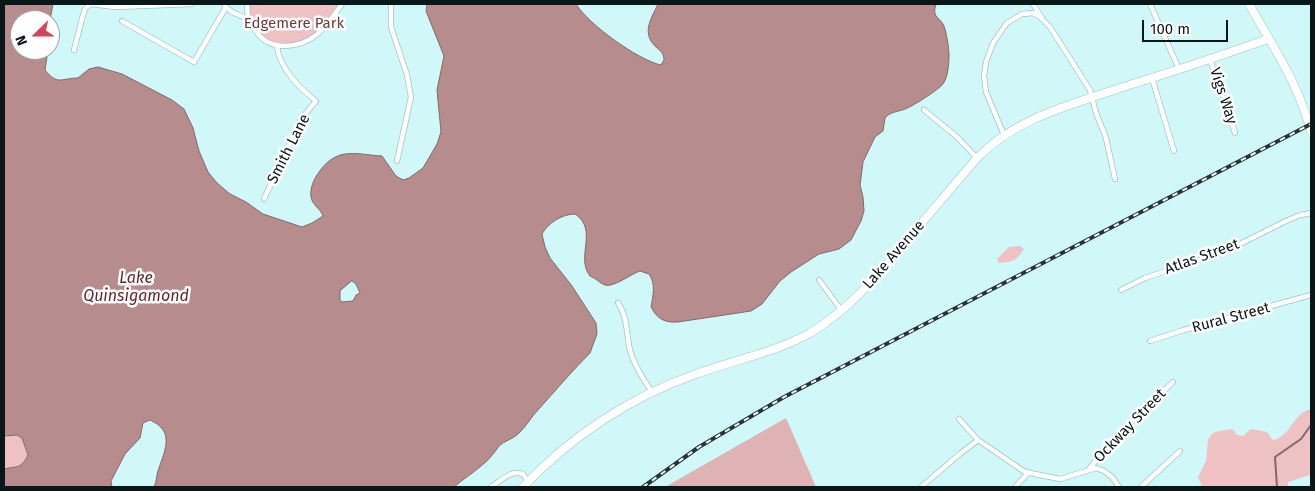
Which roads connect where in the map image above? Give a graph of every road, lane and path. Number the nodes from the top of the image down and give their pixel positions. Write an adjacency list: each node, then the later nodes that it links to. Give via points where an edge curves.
1 (192, 4): 14 (street, via 116,7 90,4 85,9)
2 (247, 4): 9 (street)
3 (342, 4): 13 (street, via 311,39 297,46)
4 (391, 4): 25 (street, via 391,27 411,97)
5 (1033, 4): 11 (street)
6 (1150, 4): 16 (street)
7 (1249, 4): 12 (main road)
8 (225, 6): 9 (street); 10 (street, via 194,62)
9 (248, 20): 13 (street, via 258,35)
10 (122, 21)
11 (1044, 21): 18 (street, via 1090,90); 22 (street, via 1030,12 1012,20 997,36 988,56 984,76 986,92)
12 (1268, 39): 15 (main road, Lake Avenue); 20 (main road, via 1299,96)
13 (277, 46): 27 (street, Smith Lane, via 284,66 316,101 301,120)
14 (74, 50)
15 (1210, 59): 16 (main road, Lake Avenue); 21 (street, Vigs Way)
16 (1179, 69): 17 (main road, Lake Avenue)
17 (1152, 78): 18 (main road, Lake Avenue); 23 (street)
18 (1091, 98): 22 (main road, Lake Avenue, via 1042,115); 26 (street, via 1106,138)
19 (924, 110): 24 (street)
20 (1311, 132)
21 (1235, 133)
22 (1004, 135): 24 (main road, Lake Avenue)
23 (1174, 151)
24 (977, 158): 33 (main road, Lake Avenue, via 875,278)
25 (397, 161)
26 (1115, 179)
27 (264, 199)
28 (1311, 213): 30 (street, Atlas Street, via 1286,220 1224,252 1145,278)
29 (819, 280): 33 (street)
30 (1121, 290)
31 (1311, 295): 34 (street, Rural Street)
32 (618, 303): 36 (street, via 625,317 632,356)
33 (842, 311): 36 (main road, Lake Avenue, via 810,333 779,348 698,373)
34 (1150, 341)
35 (1173, 382): 40 (street, Ockway Street, via 1114,438)
36 (652, 392): 42 (main road, Lake Avenue, via 578,437)
37 (959, 419): 38 (street)
38 (978, 440): 41 (street); 44 (street)
39 (1180, 451): 47 (street)
40 (1087, 470): 41 (street, via 1060,479); 46 (street, via 1096,468 1104,471)
41 (1029, 472): 45 (street)
42 (526, 484): 43 (street, via 523,474 516,473)
43 (491, 487)
44 (921, 487)
45 (1015, 487)
46 (1119, 487)
47 (1140, 487)

